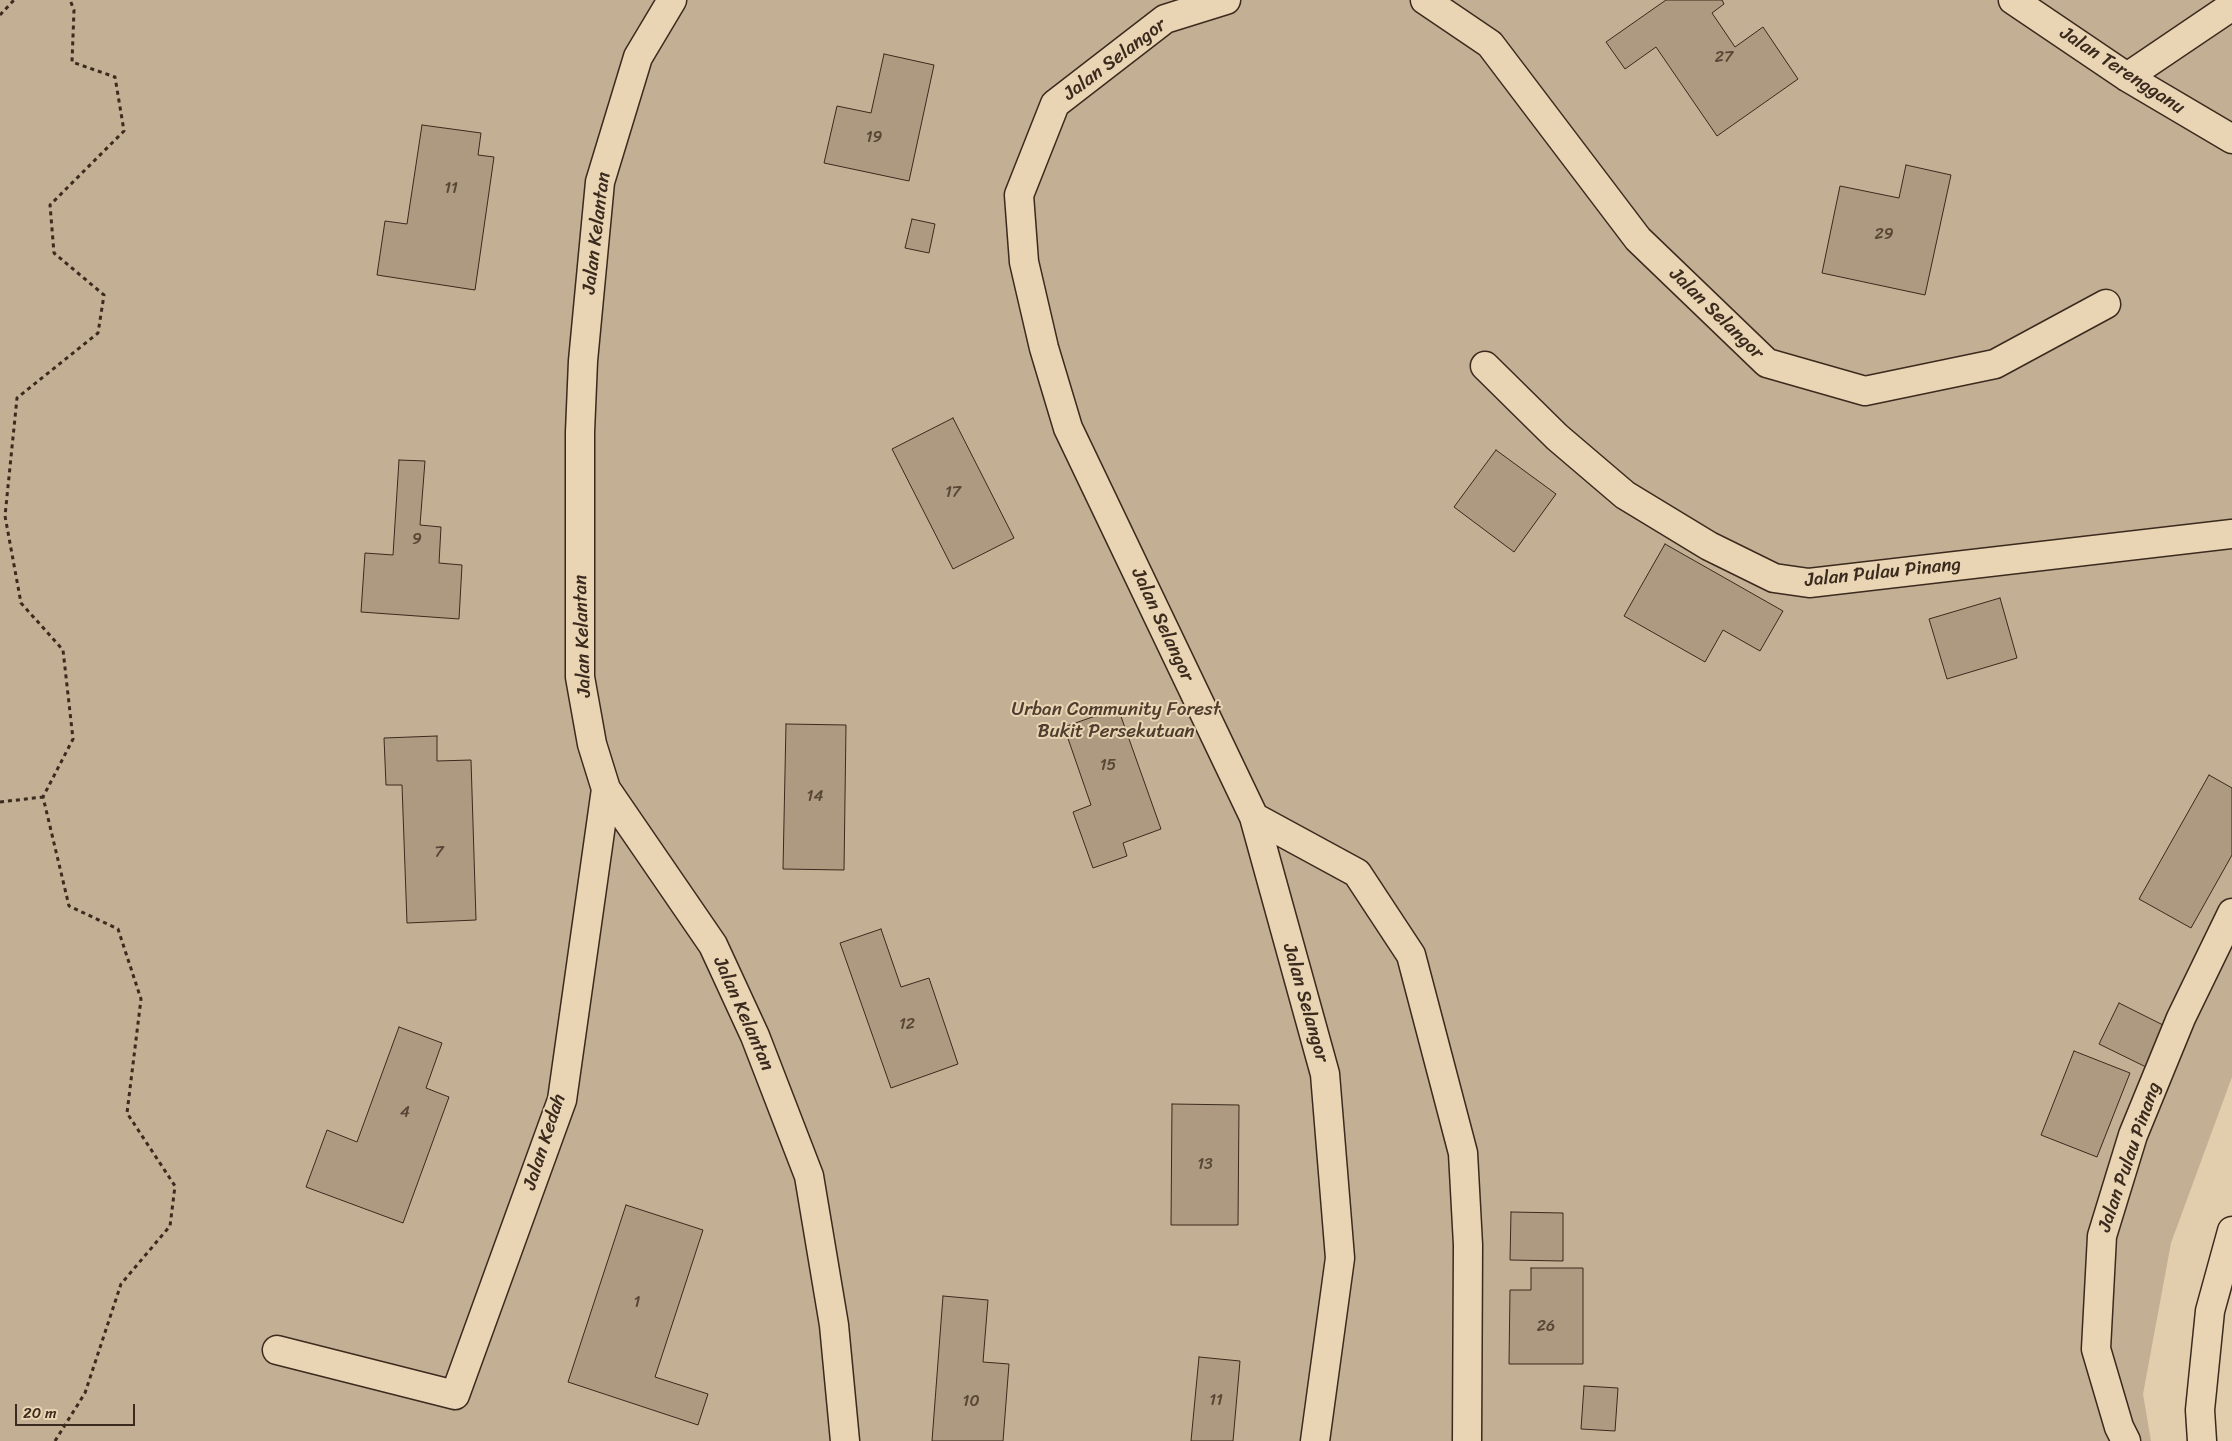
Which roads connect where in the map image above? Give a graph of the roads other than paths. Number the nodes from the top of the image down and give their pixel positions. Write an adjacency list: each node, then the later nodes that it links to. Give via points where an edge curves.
1 (672, 0): 11 (street, Jalan Kelantan, via 638,57 600,182 583,362 580,678 592,744)
2 (1226, 0): 12 (street, Jalan Selangor, via 1165,20 1055,104 1019,195 1024,262 1044,348 1068,428)
3 (1425, 0): 8 (street, Jalan Selangor, via 1490,44 1638,239 1767,363 1866,391 1995,364)
4 (2014, 0): 6 (street, Jalan Terengganu)
5 (2232, 6): 6 (street)
6 (2127, 77): 7 (street, Jalan Terengganu)
7 (2232, 139)
8 (2106, 304)
9 (1486, 366): 10 (street, Jalan Pulau Pinang, via 1557,437 1625,495 1709,546 1774,578 1809,583)
10 (2232, 534)
11 (606, 789): 15 (street, Jalan Kedah, via 562,1100 455,1395); 16 (street, Jalan Kelantan, via 713,946 755,1036 809,1176 834,1325)
12 (1254, 817): 17 (street, Jalan Selangor, via 1325,1074 1340,1258); 18 (street, via 1357,872 1411,954 1463,1153 1468,1245)
13 (2232, 913): 19 (street, Jalan Pulau Pinang, via 2181,1018 2137,1126 2102,1236 2096,1349)
14 (2232, 1231): 20 (street, via 2210,1310 2200,1410)
15 (278, 1350)
16 (845, 1441)
17 (1315, 1441)
18 (1467, 1441)
19 (2126, 1441)
20 (2202, 1441)

